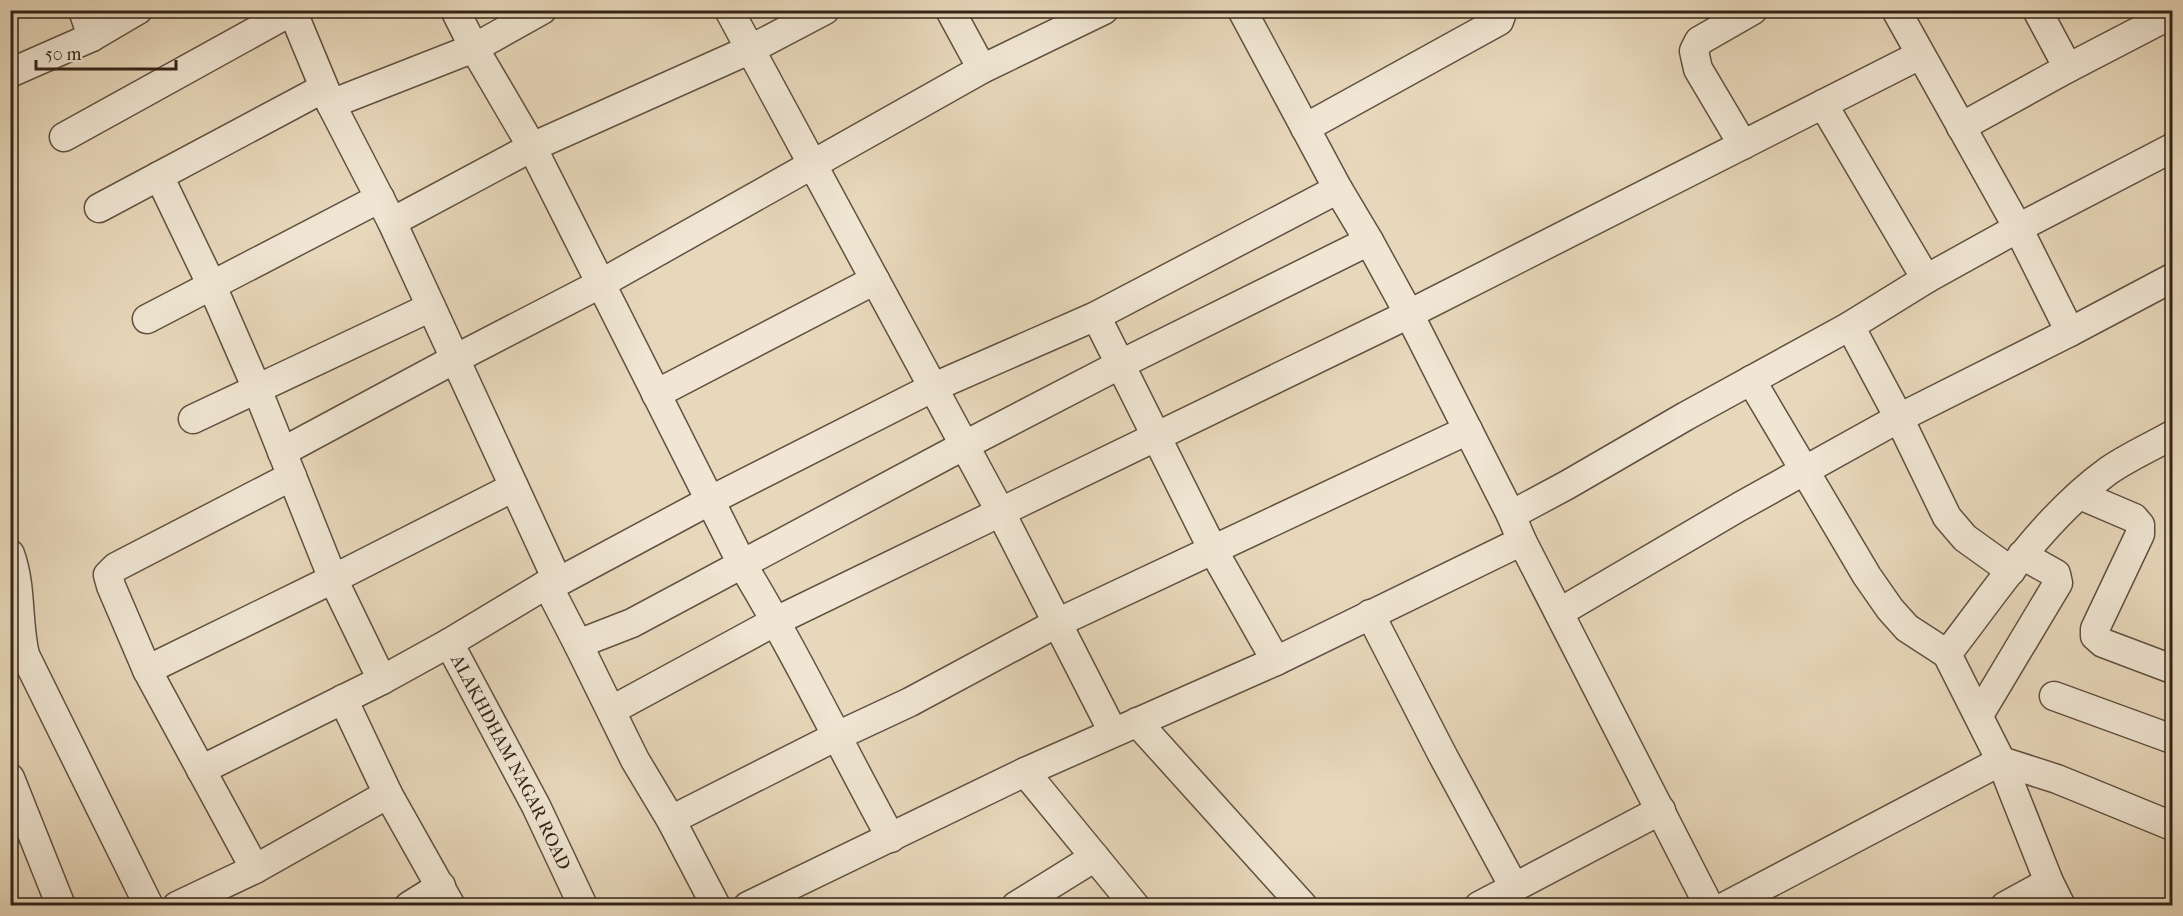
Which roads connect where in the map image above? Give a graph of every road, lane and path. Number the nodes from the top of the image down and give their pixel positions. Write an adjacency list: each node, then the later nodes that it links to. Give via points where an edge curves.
1 (83, 10): 16 (street)
2 (138, 10): 16 (street)
3 (455, 10): 17 (street)
4 (542, 10): 17 (street)
5 (729, 10): 18 (street)
6 (825, 10): 18 (street)
7 (950, 10): 21 (street)
8 (1104, 10): 21 (street)
9 (1242, 10): 26 (street)
10 (1503, 10): 26 (street, via 1499,21)
11 (1753, 10): 28 (street, via 1699,41 1694,51 1698,69)
12 (1896, 10): 19 (street)
13 (2037, 10): 20 (street)
14 (292, 11): 23 (street); 27 (street)
15 (2172, 14): 20 (street)
16 (92, 37): 22 (street)
17 (474, 48): 23 (street); 29 (street)
18 (751, 49): 29 (street); 31 (street)
19 (1920, 55): 24 (street); 25 (street)
20 (2068, 68): 25 (street)
21 (982, 69): 31 (street)
22 (10, 74)
23 (328, 96): 32 (street); 35 (street)
24 (1823, 104): 28 (street); 39 (street)
25 (1961, 127): 36 (street)
26 (1305, 128): 33 (street)
27 (64, 137)
28 (1743, 144): 44 (street)
29 (532, 147): 35 (street); 41 (street)
30 (2172, 148): 36 (street)
31 (813, 164): 40 (street); 41 (street)
32 (159, 176): 34 (street); 42 (street)
33 (1338, 189): 37 (street); 45 (street)
34 (99, 208)
35 (386, 210): 42 (street); 43 (street)
36 (2018, 228): 39 (street); 48 (street)
37 (1369, 241): 44 (street); 50 (street)
38 (2172, 278): 48 (street)
39 (1926, 279): 47 (street)
40 (876, 280): 52 (street); 54 (street)
41 (600, 284): 49 (street); 54 (street)
42 (212, 286): 46 (street); 53 (street)
43 (431, 307): 49 (street); 53 (street)
44 (1408, 314): 57 (street); 59 (street)
45 (1096, 316): 50 (street); 52 (street)
46 (147, 319)
47 (1850, 326): 51 (street); 55 (street)
48 (2070, 332): 55 (street)
49 (454, 359): 61 (street); 63 (street)
50 (1121, 364): 59 (street); 60 (street)
51 (1751, 380): 62 (street); 67 (street, via 1567,485)
52 (934, 387): 60 (street); 65 (street)
53 (256, 389): 56 (street); 61 (street)
54 (656, 394): 65 (street)
55 (1899, 418): 62 (street); 70 (street, via 1947,517 1965,538)
56 (193, 419)
57 (1468, 430): 67 (street); 68 (street)
58 (2172, 435): 64 (street, via 2109,471)
59 (1156, 436): 66 (street); 68 (street)
60 (965, 445): 66 (street); 71 (street)
61 (287, 464): 72 (street); 83 (street, via 108,575)
62 (1804, 472): 74 (street); 80 (street, via 1890,609 1907,628)
63 (514, 487): 72 (street); 73 (street)
64 (2080, 495): 70 (street, via 2060,512); 82 (street, via 2134,518 2140,525 2140,534 2095,636 2103,643)
65 (709, 501): 71 (street); 73 (street)
66 (1001, 513): 76 (street); 77 (street)
67 (1516, 528): 74 (street); 75 (street)
68 (1213, 550): 77 (street); 81 (street)
69 (10, 554): 107 (street, via 20,593 25,655)
70 (2017, 563): 80 (street); 88 (street, via 2056,574 2058,583)
71 (742, 564): 76 (street); 79 (street, via 632,623)
72 (333, 579): 83 (street); 84 (street)
73 (552, 583): 78 (street); 79 (street)
74 (1560, 612): 97 (street)
75 (1370, 614): 81 (street); 103 (street)
76 (776, 621): 87 (street); 90 (street)
77 (1057, 622): 89 (street); 90 (street, via 910,702)
78 (449, 643): 84 (street, ALAKHDHAM NAGAR ROAD); 110 (street, ALAKHDHAM NAGAR ROAD, via 536,806)
79 (578, 644): 87 (street)
80 (1947, 654): 88 (street)
81 (1276, 661): 89 (street)
82 (2172, 669)
83 (147, 670): 93 (street)
84 (382, 680): 86 (street, ALAKHDHAM NAGAR ROAD)
85 (2054, 696): 91 (street)
86 (343, 699): 93 (street, ALAKHDHAM NAGAR ROAD); 96 (street)
87 (612, 710): 98 (street, via 635,760)
88 (1979, 715): 92 (street)
89 (1125, 727): 94 (street); 115 (street)
90 (836, 737): 98 (street); 100 (street)
91 (2172, 739)
92 (2001, 761): 99 (street, via 2057,779); 104 (street); 118 (street)
93 (201, 770): 102 (street)
94 (1026, 772): 100 (street); 101 (street)
95 (12, 783): 106 (street)
96 (388, 794): 102 (street); 105 (street)
97 (1661, 810): 103 (street); 117 (street)
98 (671, 820): 111 (street)
99 (2172, 826)
100 (891, 838): 112 (street)
101 (1095, 857): 113 (street); 114 (street)
102 (255, 869): 108 (street)
103 (1514, 887): 116 (street)
104 (2055, 894): 119 (street)
105 (446, 896): 109 (street)
106 (61, 906)
107 (149, 906)
108 (177, 906)
109 (409, 906)
110 (583, 906)
111 (716, 906)
112 (748, 906)
113 (1016, 906)
114 (1135, 906)
115 (1303, 906)
116 (1479, 906)
117 (1710, 906)
118 (1726, 906)
119 (2004, 906)

